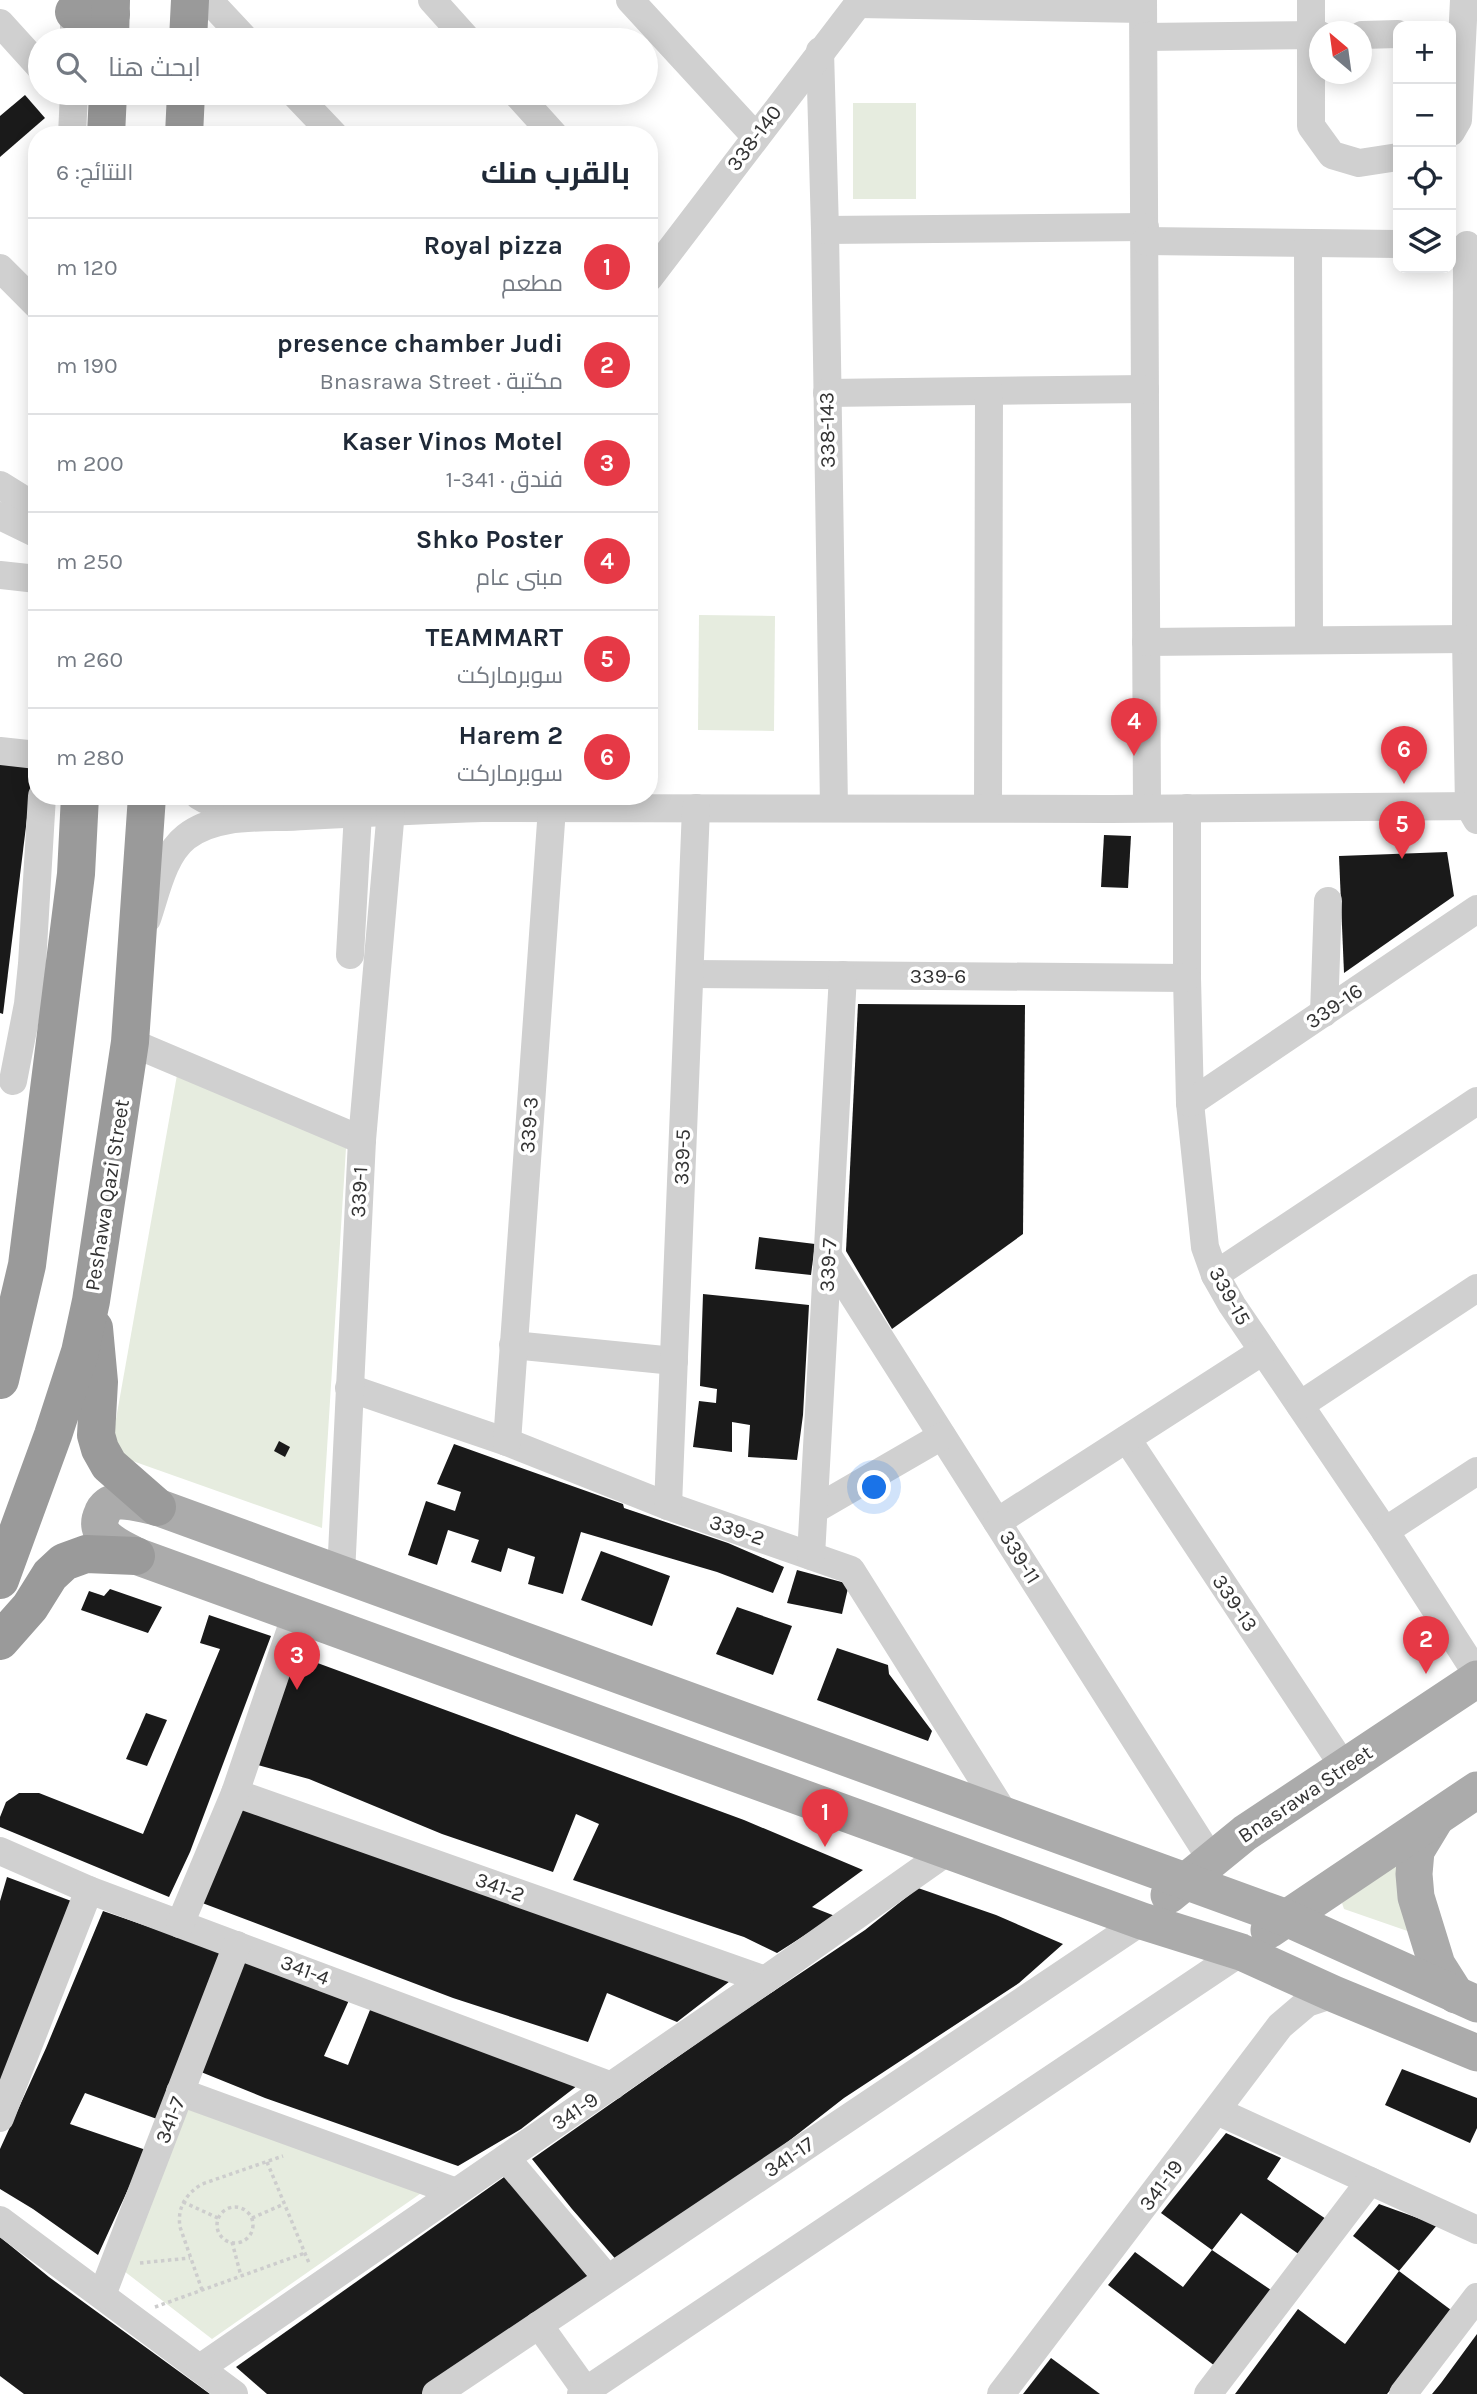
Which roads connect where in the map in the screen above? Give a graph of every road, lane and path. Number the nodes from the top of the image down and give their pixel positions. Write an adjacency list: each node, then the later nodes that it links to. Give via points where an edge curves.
1 (432, 0): 13 (street)
2 (630, 0): 14 (street)
3 (1311, 0): 10 (street)
4 (1464, 0): 16 (street)
5 (1143, 4): 6 (street); 20 (street)
6 (850, 5): 21 (street, 338-140)
7 (202, 12): 12 (street)
8 (74, 18): 9 (highway)
9 (111, 18)
10 (1313, 21)
11 (0, 23): 22 (street)
12 (227, 28)
13 (457, 28)
14 (656, 28)
15 (658, 30): 35 (street)
16 (1464, 33): 29 (street)
17 (1393, 34): 19 (street)
18 (1309, 35): 20 (street)
19 (1372, 35)
20 (1144, 37): 38 (street)
21 (820, 51): 35 (street, 338-140); 37 (street, 338-143)
22 (28, 54)
23 (1313, 84): 36 (street, via 1311,125 1332,155 1359,163)
24 (78, 105): 30 (street)
25 (86, 105): 31 (highway)
26 (185, 105): 32 (highway)
27 (306, 105): 33 (street)
28 (527, 105): 34 (street)
29 (1456, 123)
30 (74, 126)
31 (100, 126)
32 (184, 126)
33 (326, 126)
34 (546, 126)
35 (756, 137): 42 (street, 338-140)
36 (1393, 158)
37 (825, 230): 38 (street); 47 (street, 338-143)
38 (1145, 234): 39 (street); 45 (street)
39 (1308, 243): 40 (street); 55 (street)
40 (1393, 244)
41 (1465, 245): 54 (street)
42 (658, 253)
43 (0, 268): 44 (street)
44 (28, 296)
45 (1145, 389): 46 (street); 56 (street)
46 (989, 391): 47 (street); 68 (street)
47 (827, 393): 67 (street, 338-143)
48 (0, 485): 49 (street)
49 (28, 502)
50 (0, 516): 51 (street)
51 (28, 530)
52 (0, 575): 53 (street)
53 (28, 578)
54 (1465, 639): 55 (street); 72 (street)
55 (1309, 640): 56 (street)
56 (1146, 642): 69 (street)
57 (0, 751): 58 (street)
58 (28, 754)
59 (41, 805): 83 (street, via 28,1004)
60 (80, 805): 84 (highway, via 76,874)
61 (146, 805): 76 (highway, Peshawa Qazi Street)
62 (222, 805): 71 (street)
63 (448, 805): 71 (street)
64 (517, 805): 65 (street)
65 (552, 808): 66 (street); 94 (street, 339-3)
66 (696, 808): 67 (street); 78 (street, 339-5)
67 (834, 808): 68 (street)
68 (988, 808): 69 (street)
69 (1147, 808): 70 (street)
70 (1187, 808): 72 (street); 80 (street, 339-15)
71 (391, 810): 73 (street); 87 (street, 339-1)
72 (1474, 811)
73 (358, 813): 76 (street, via 238,819 188,835 170,857); 77 (street)
74 (1328, 901): 81 (street)
75 (1477, 909): 81 (street, 339-16)
76 (136, 948): 82 (highway, Peshawa Qazi Street)
77 (350, 955)
78 (690, 974): 79 (street, 339-6); 96 (street, 339-5)
79 (843, 975): 80 (street, 339-6); 88 (street, 339-7)
80 (1187, 978): 86 (street, 339-15)
81 (1324, 1013): 86 (street, 339-16)
82 (130, 1042): 87 (street); 92 (highway, Peshawa Qazi Street)
83 (6, 1080): 84 (street)
84 (50, 1086): 89 (highway)
85 (1477, 1101): 90 (street)
86 (1190, 1103): 90 (street, 339-15, via 1205,1247)
87 (362, 1140): 98 (street, 339-1)
88 (828, 1256): 100 (street, 339-11); 106 (street, 339-7)
89 (27, 1265): 93 (highway); 97 (highway)
90 (1215, 1275): 95 (street, 339-15)
91 (1477, 1288): 99 (street)
92 (91, 1301): 105 (highway, via 99,1382 98,1444 109,1465); 112 (highway, Peshawa Qazi Street, via 53,1435)
93 (0, 1306)
94 (513, 1345): 96 (street); 102 (street, 339-3)
95 (1264, 1351): 99 (street, 339-15); 101 (street)
96 (674, 1361): 104 (street, 339-5)
97 (0, 1380)
98 (349, 1388): 102 (street, 339-2); 111 (street, 339-1)
99 (1300, 1405): 108 (street, 339-15)
100 (942, 1436): 106 (street); 107 (street, 339-11)
101 (1127, 1439): 107 (street); 116 (street, 339-13)
102 (507, 1442): 104 (street, 339-2)
103 (1477, 1471): 108 (street)
104 (668, 1506): 110 (street, 339-2)
105 (157, 1507): 109 (main road, via 118,1501 103,1511 100,1526 104,1536); 111 (main road)
106 (814, 1510): 110 (street, 339-7)
107 (997, 1522): 123 (street, 339-11)
108 (1385, 1531): 115 (street, 339-15)
109 (136, 1556): 113 (main road); 114 (highway, via 86,1554 64,1562)
110 (811, 1556): 120 (street, 339-2, via 851,1570)
111 (341, 1574): 120 (main road)
112 (0, 1580)
113 (296, 1614): 118 (street); 121 (main road)
114 (0, 1641)
115 (1477, 1677): 116 (main road, Bnasrawa Street)
116 (1344, 1767): 123 (main road, Bnasrawa Street)
117 (1477, 1790): 119 (main road)
118 (235, 1793): 128 (street); 131 (street, 341-2)
119 (1438, 1816): 126 (main road); 133 (main road, via 1416,1851 1416,1897 1437,1965)
120 (1007, 1818): 124 (main road)
121 (948, 1850): 127 (main road); 131 (street, 341-9)
122 (0, 1851): 125 (street, 341-4)
123 (1211, 1859): 124 (main road, Bnasrawa Street)
124 (1183, 1882): 126 (main road); 127 (main road, Bnasrawa Street)
125 (89, 1890): 128 (street, 341-4); 138 (street)
126 (1284, 1917): 130 (main road); 133 (main road)
127 (1142, 1921): 130 (main road); 155 (street, 341-17)
128 (180, 1924): 129 (street, 341-4)
129 (237, 1945): 135 (street, 341-4); 136 (street, 341-7)
130 (1241, 1952): 132 (main road); 163 (street)
131 (765, 1980): 135 (street, 341-9)
132 (1334, 1994): 134 (main road); 137 (street, 341-19, via 1307,2003 1280,2026)
133 (1467, 2000)
134 (1477, 2053)
135 (612, 2086): 140 (street, 341-9)
136 (180, 2092): 139 (street); 153 (street, 341-7)
137 (1217, 2111): 142 (street); 166 (street, 341-19)
138 (0, 2118)
139 (321, 2142): 141 (path); 143 (street)
140 (506, 2158): 143 (street, 341-9); 155 (street)
141 (267, 2162): 144 (path, via 202,2184); 145 (path)
142 (1370, 2181): 149 (street); 167 (street)
143 (456, 2192): 156 (street, 341-9)
144 (183, 2202): 146 (path); 152 (path, via 180,2227)
145 (284, 2204): 147 (path); 151 (path)
146 (218, 2218): 147 (path, via 222,2211 235,2207); 150 (path, via 218,2231)
147 (252, 2218): 150 (path, via 247,2238)
148 (0, 2220): 158 (street)
149 (1477, 2230)
150 (232, 2242): 154 (path)
151 (305, 2253): 154 (path); 156 (path)
152 (190, 2258): 153 (path); 157 (path)
153 (114, 2265): 158 (street, 341-7)
154 (242, 2276): 157 (path)
155 (607, 2278): 161 (street, 341-17)
156 (319, 2286): 162 (street, 341-9)
157 (202, 2290): 160 (path)
158 (102, 2295): 160 (street)
159 (1477, 2297): 168 (street)
160 (131, 2316): 162 (street)
161 (538, 2325): 163 (street); 165 (street, 341-17)
162 (200, 2368): 164 (street)
163 (583, 2392)
164 (234, 2394)
165 (436, 2394)
166 (1001, 2394)
167 (1208, 2394)
168 (1403, 2394)

